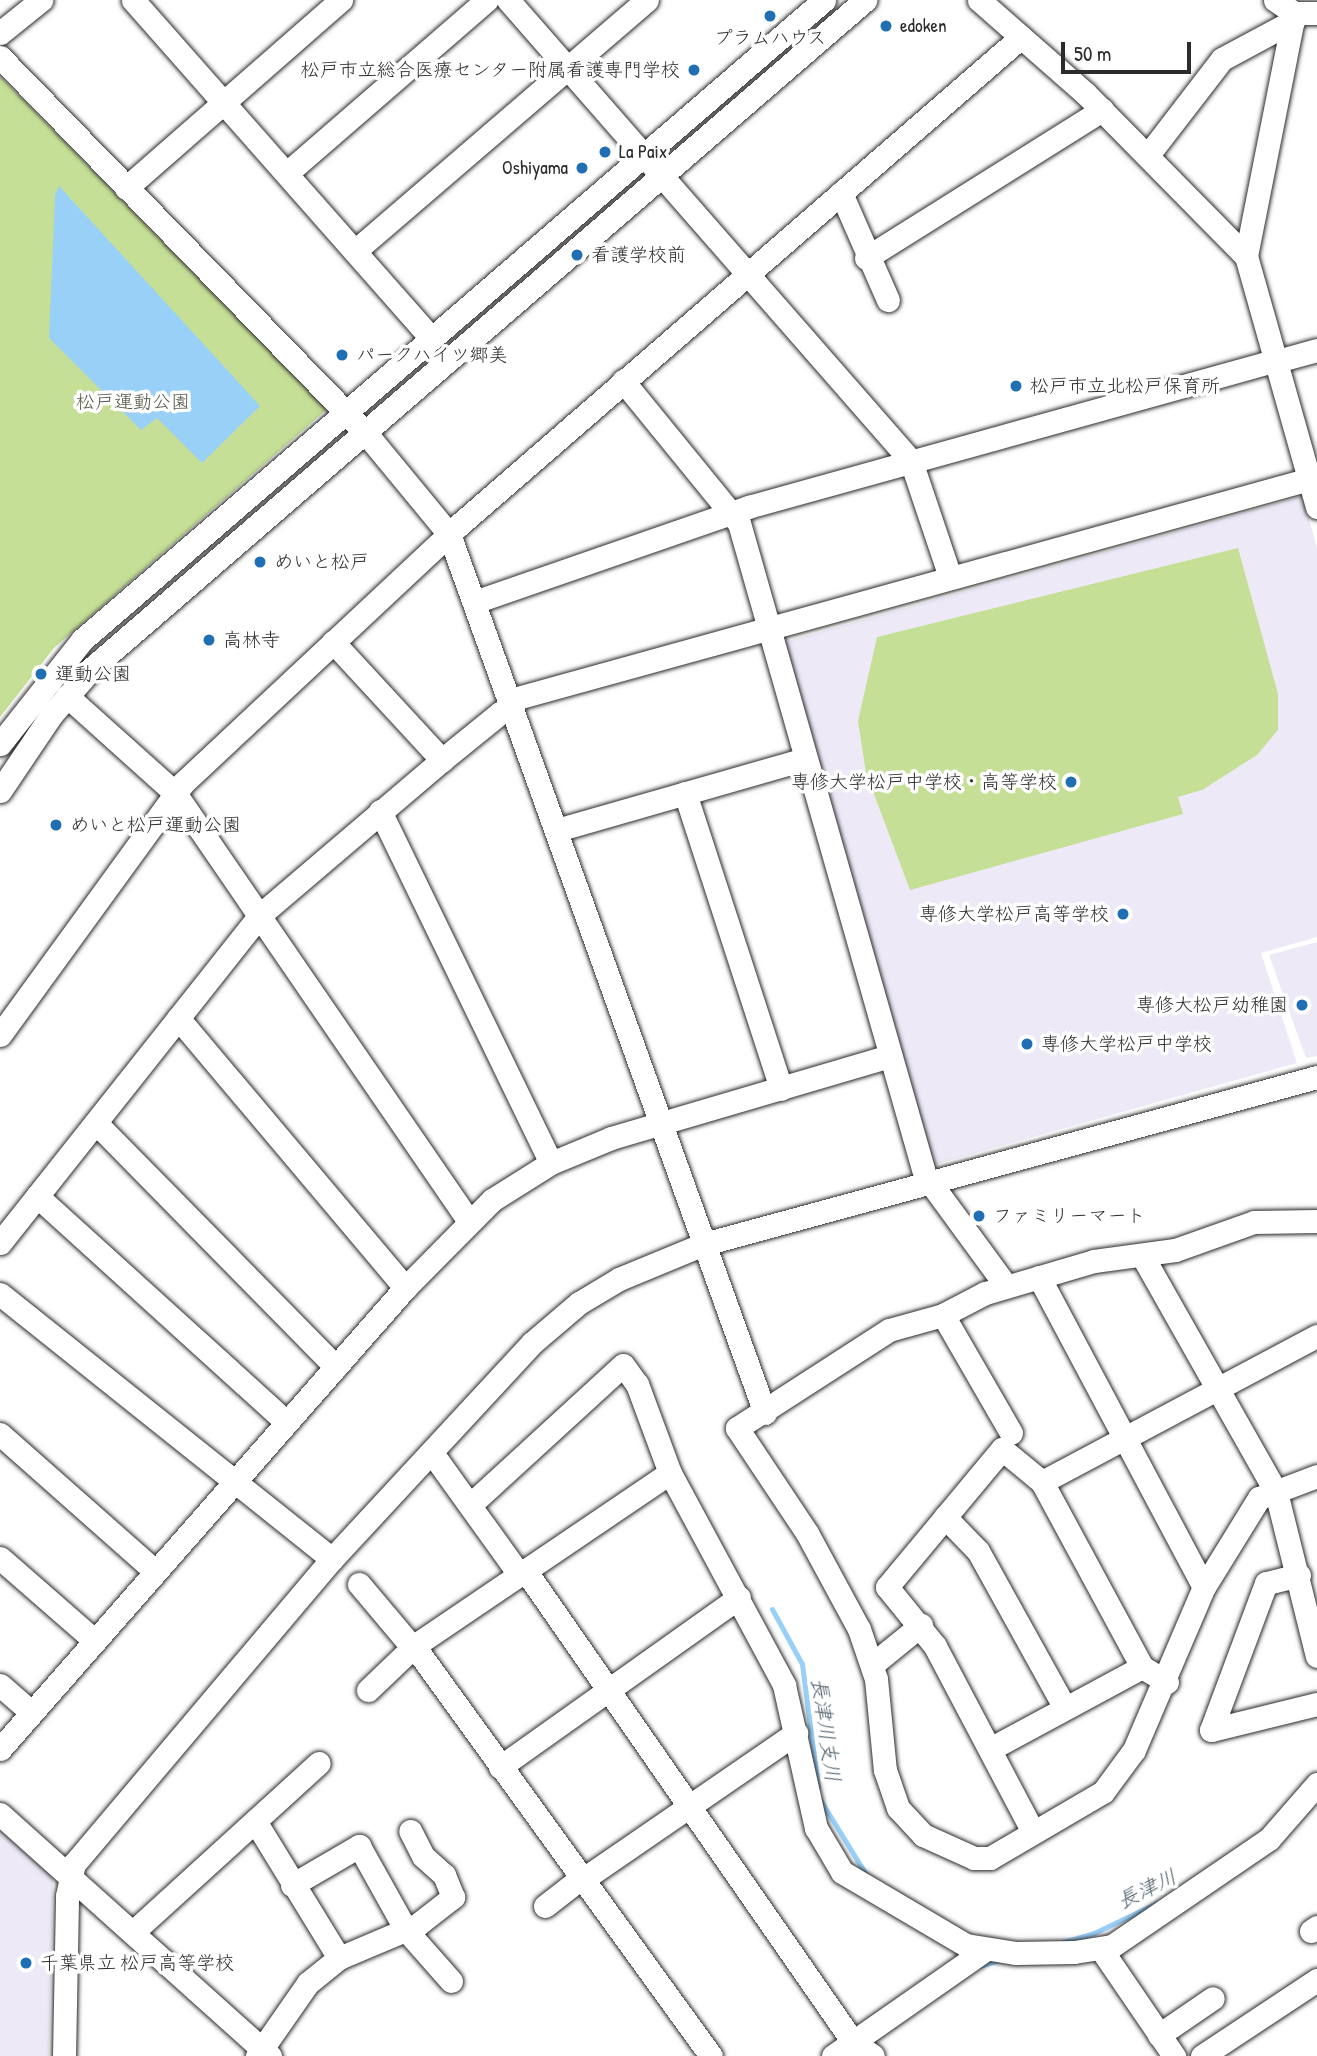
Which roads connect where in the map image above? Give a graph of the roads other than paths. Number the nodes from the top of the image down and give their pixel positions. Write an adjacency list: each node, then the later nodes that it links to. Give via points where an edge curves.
1 (41, 0): 12 (street)
2 (341, 0): 16 (street)
3 (487, 0): 20 (street)
4 (508, 0): 15 (street)
5 (647, 0): 15 (street)
6 (824, 0): 18 (street)
7 (864, 0): 21 (street)
8 (979, 0): 13 (street)
9 (1275, 0): 11 (street)
10 (147, 5): 16 (street)
11 (1302, 16): 19 (street, via 1222,59); 25 (street)
12 (0, 33)
13 (1021, 37): 17 (street); 23 (street)
14 (0, 57): 22 (street)
15 (569, 67): 18 (street); 24 (street)
16 (224, 103): 20 (street); 22 (street)
17 (1102, 110): 19 (street); 26 (street)
18 (645, 155): 21 (street); 29 (street)
19 (1148, 155): 25 (street)
20 (287, 173): 24 (street)
21 (663, 175): 27 (street); 30 (street)
22 (126, 188): 34 (street)
23 (841, 193): 26 (street); 27 (street)
24 (355, 250): 29 (street)
25 (1246, 256): 32 (street)
26 (866, 258): 28 (street)
27 (747, 272): 33 (street); 36 (street)
28 (888, 300)
29 (435, 333): 30 (street); 34 (street)
30 (457, 349): 35 (street)
31 (1317, 350): 32 (street)
32 (1277, 360): 36 (street); 37 (street)
33 (623, 381): 39 (street); 40 (street)
34 (344, 412): 35 (street); 47 (street, via 82,640)
35 (364, 431): 40 (street); 45 (street, via 92,668)
36 (911, 461): 39 (street); 41 (street)
37 (1314, 479): 38 (street); 41 (street)
38 (1317, 507)
39 (733, 512): 42 (street); 43 (street)
40 (449, 534): 42 (street); 44 (street)
41 (950, 577): 43 (street)
42 (474, 602): 46 (street)
43 (769, 627): 46 (street); 48 (street)
44 (333, 642): 49 (street); 51 (street)
45 (67, 696): 50 (street); 51 (street)
46 (511, 704): 49 (street); 54 (street)
47 (0, 744)
48 (805, 759): 52 (street); 58 (street)
49 (442, 760): 53 (street)
50 (1, 787)
51 (175, 793): 55 (street); 57 (street)
52 (685, 793): 54 (street); 60 (street)
53 (380, 811): 55 (street); 63 (street)
54 (557, 830): 62 (street)
55 (260, 915): 56 (street); 66 (street)
56 (178, 1018): 61 (street); 73 (street)
57 (0, 1035)
58 (889, 1056): 60 (street); 64 (street)
59 (1317, 1077): 64 (street)
60 (781, 1089): 62 (street)
61 (96, 1122): 65 (street); 77 (street)
62 (663, 1123): 63 (street); 69 (street)
63 (551, 1163): 66 (street)
64 (928, 1182): 69 (street); 72 (street)
65 (37, 1196): 68 (street); 80 (street)
66 (468, 1220): 73 (street)
67 (1317, 1221): 70 (street, via 1254,1222 1175,1251)
68 (0, 1243)
69 (704, 1244): 79 (street); 84 (street, via 619,1279 579,1303 532,1343)
70 (1143, 1257): 71 (street, via 1094,1261); 78 (street)
71 (1039, 1278): 72 (street); 83 (street)
72 (1006, 1286): 75 (street)
73 (405, 1288): 77 (street)
74 (0, 1294): 87 (street)
75 (943, 1315): 79 (street, via 889,1330); 81 (street)
76 (1317, 1336): 78 (street)
77 (336, 1367): 80 (street)
78 (1218, 1390): 83 (street); 89 (street)
79 (765, 1413): 104 (street, via 737,1428 807,1533)
80 (286, 1422): 87 (street)
81 (1011, 1433)
82 (0, 1434): 94 (street)
83 (1127, 1439): 88 (street); 98 (street)
84 (432, 1453): 90 (street); 93 (street)
85 (670, 1473): 90 (street, via 637,1384 623,1365); 95 (street); 99 (street)
86 (1317, 1476): 89 (street)
87 (235, 1482): 93 (street); 94 (street)
88 (1042, 1482): 91 (street, via 1002,1449); 105 (street)
89 (1276, 1492): 96 (street); 98 (street, via 1259,1498)
90 (471, 1505): 95 (street)
91 (945, 1517): 100 (street, via 887,1587); 111 (street, via 978,1550)
92 (0, 1558): 101 (street)
93 (332, 1559): 124 (street)
94 (155, 1571): 101 (street)
95 (522, 1572): 102 (street); 109 (street)
96 (1299, 1575): 103 (street); 110 (street, via 1266,1583 1211,1730)
97 (359, 1584): 102 (street)
98 (1204, 1587): 106 (street)
99 (738, 1597): 109 (street); 113 (street, via 784,1685)
100 (921, 1625): 104 (street); 115 (street)
101 (95, 1641): 112 (street)
102 (413, 1646): 108 (street); 117 (street)
103 (1317, 1656)
104 (873, 1664): 123 (street, via 885,1770 906,1820 923,1835 974,1858 990,1858)
105 (1142, 1667): 106 (street); 111 (street)
106 (1167, 1682): 123 (street, via 1134,1750 1102,1791)
107 (0, 1685): 112 (street)
108 (368, 1689)
109 (609, 1689): 117 (street); 119 (street)
110 (1317, 1704)
111 (1065, 1708): 115 (street)
112 (31, 1712): 114 (street)
113 (796, 1733): 119 (street); 131 (street, via 816,1828 842,1872 966,1945)
114 (0, 1749)
115 (990, 1749): 123 (street)
116 (319, 1763): 121 (street)
117 (500, 1767): 125 (street)
118 (1317, 1784): 130 (street, via 1269,1839)
119 (691, 1805): 125 (street); 137 (street)
120 (0, 1814): 124 (street)
121 (255, 1821): 126 (street); 129 (street)
122 (410, 1831): 128 (street, via 423,1856 444,1875 453,1897)
123 (1033, 1832)
124 (69, 1873): 129 (street); 139 (street)
125 (582, 1879): 127 (street); 140 (street)
126 (292, 1885): 128 (street, via 359,1846); 132 (street)
127 (545, 1906)
128 (406, 1930): 132 (street); 134 (street)
129 (133, 1932): 138 (street)
130 (1101, 1949): 131 (street); 136 (street)
131 (985, 1950): 137 (street)
132 (339, 1958): 138 (street, via 308,1983)
133 (1317, 1980): 144 (street)
134 (451, 1981)
135 (1213, 1997): 136 (street)
136 (1160, 2035): 143 (street)
137 (853, 2042): 141 (street); 142 (street)
138 (262, 2053)
139 (64, 2056)
140 (710, 2056)
141 (833, 2056)
142 (873, 2056)
143 (1174, 2056)
144 (1202, 2056)

